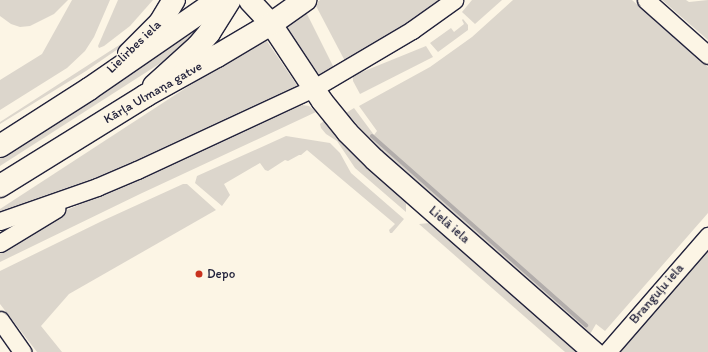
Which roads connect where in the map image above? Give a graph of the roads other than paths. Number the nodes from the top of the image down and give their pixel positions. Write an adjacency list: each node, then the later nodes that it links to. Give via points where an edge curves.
1 (174, 0): 12 (main road, Lielirbes iela, via 160,23 136,49)
2 (218, 0): 12 (main road)
3 (230, 0): 13 (main road, via 209,34)
4 (249, 0): 9 (street)
5 (264, 0): 9 (street)
6 (305, 0): 9 (main road, Kārļa Ulmaņa gatve)
7 (454, 0): 11 (street, via 412,30)
8 (646, 0): 10 (street)
9 (271, 24): 11 (street, Lielā iela); 13 (main road, Kārļa Ulmaņa gatve)
10 (708, 55)
11 (314, 88): 16 (street); 22 (street, Lielā iela, via 347,132 374,159)
12 (89, 89): 14 (main road)
13 (145, 96): 15 (main road, Kārļa Ulmaņa gatve)
14 (0, 146)
15 (0, 186)
16 (97, 187): 17 (street); 19 (street)
17 (0, 222)
18 (708, 236): 23 (street, Branguļu iela)
19 (0, 243)
20 (0, 320): 21 (street)
21 (22, 352)
22 (594, 352)
23 (607, 352)

